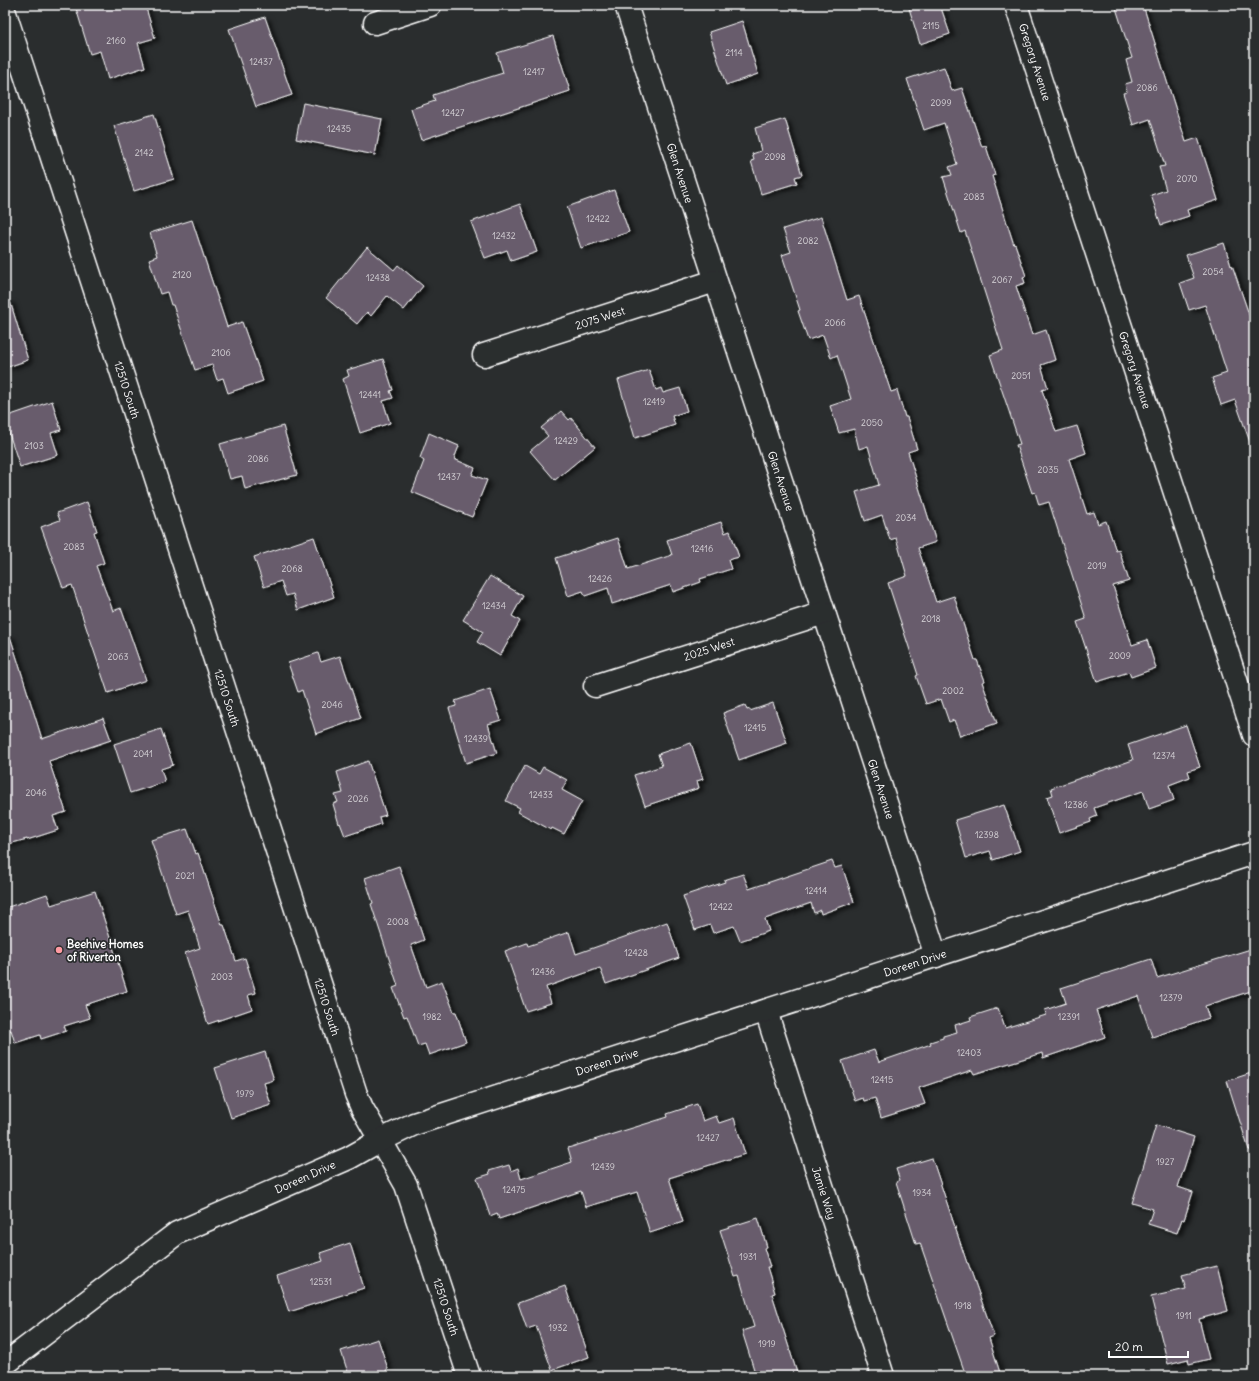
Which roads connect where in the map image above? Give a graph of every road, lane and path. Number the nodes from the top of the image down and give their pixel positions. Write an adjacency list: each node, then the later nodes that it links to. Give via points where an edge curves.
1 (430, 5): 5 (street)
2 (626, 5): 6 (street, Glen Avenue)
3 (1016, 5): 10 (street, Gregory Avenue)
4 (5, 13): 14 (street, 12510 South, via 356,1094)
5 (375, 23)
6 (715, 281): 7 (street, 2075 West); 8 (street, Glen Avenue)
7 (484, 355)
8 (824, 613): 9 (street, 2025 West); 12 (street, Glen Avenue)
9 (595, 686)
10 (1254, 735)
11 (1254, 853): 12 (street, Doreen Drive)
12 (936, 956): 13 (street, Doreen Drive)
13 (766, 1010): 14 (street, Doreen Drive, via 414,1124); 17 (street, Jamie Way)
14 (381, 1140): 15 (street, Doreen Drive, via 349,1158 177,1233); 16 (street, 12510 South, via 406,1185)
15 (5, 1364)
16 (469, 1376)
17 (883, 1376)

